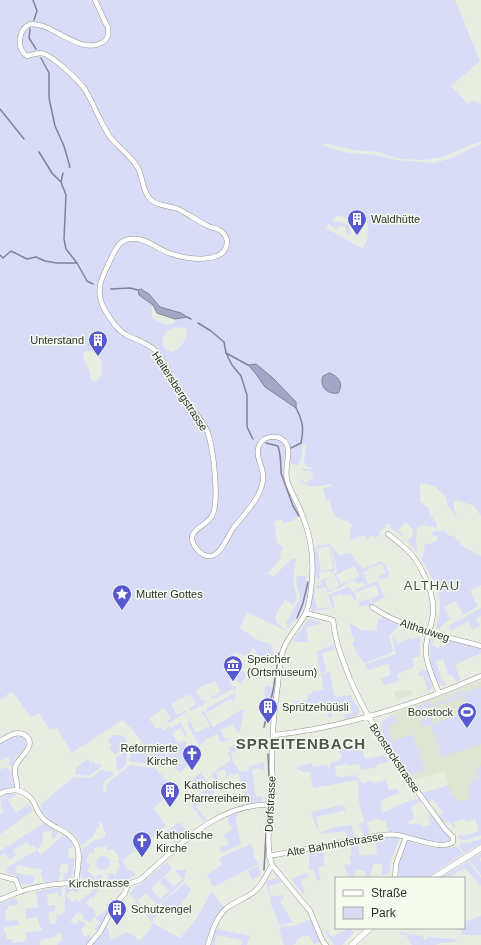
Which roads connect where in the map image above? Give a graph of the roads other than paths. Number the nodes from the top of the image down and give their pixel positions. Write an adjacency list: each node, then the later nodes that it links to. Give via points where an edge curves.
1 (95, 0): 2 (street, Heitersbergstrasse, via 109,32 102,42 91,46 82,45 42,26 30,24 20,35 22,52 27,56 39,53 52,58 82,86 109,136 138,169 151,200 177,208 222,232 227,242 220,255 198,258 171,254 144,240 125,240 116,249 100,284 101,302 116,326 158,354 182,398 206,429 210,442 215,499 212,516 193,534 192,540 197,550 205,555 215,554 249,509 263,480 258,450 266,438 282,439 287,446 286,471)
2 (291, 489): 5 (street, Dorfstrasse, via 304,517 310,542 312,582)
3 (388, 534): 6 (street, via 415,559 424,577 433,607)
4 (372, 607): 6 (street, Althauweg, via 397,621)
5 (306, 613): 10 (street, Boostockstrasse, via 333,620 335,640 340,654); 11 (street, Dorfstrasse, via 283,652)
6 (428, 632): 7 (street, Althauweg); 9 (street, via 426,656)
7 (481, 646)
8 (481, 676): 9 (street)
9 (439, 693): 10 (street)
10 (368, 717): 11 (street); 16 (street, Boostockstrasse, via 409,781 454,839 451,844 444,845)
11 (273, 735): 15 (street, Dorfstrasse)
12 (0, 741): 13 (street, via 19,733 24,734 29,740 29,748 15,768)
13 (17, 790): 14 (street); 23 (street, via 28,794 45,820 73,838 79,856)
14 (0, 794)
15 (271, 806): 18 (street, Dorfstrasse); 24 (street, Kirchstrasse, via 252,806 218,817 201,828 140,880)
16 (406, 837): 18 (street, Alte Bahnhofstrasse, via 381,835); 21 (street, via 396,864)
17 (481, 848): 22 (street)
18 (269, 856): 19 (street, Dorfstrasse)
19 (272, 865): 29 (street, via 258,889 227,908 220,916); 30 (street, Dorfstrasse, via 310,911)
20 (0, 876): 25 (street, via 16,880)
21 (395, 877)
22 (435, 877)
23 (76, 883): 24 (street, Kirchstrasse); 25 (street, Kirchstrasse, via 36,886)
24 (128, 884): 28 (street, via 125,893)
25 (20, 891): 26 (street, Kirchstrasse)
26 (0, 900)
27 (369, 929): 31 (street)
28 (89, 945)
29 (208, 945)
30 (326, 945)
31 (352, 945)

